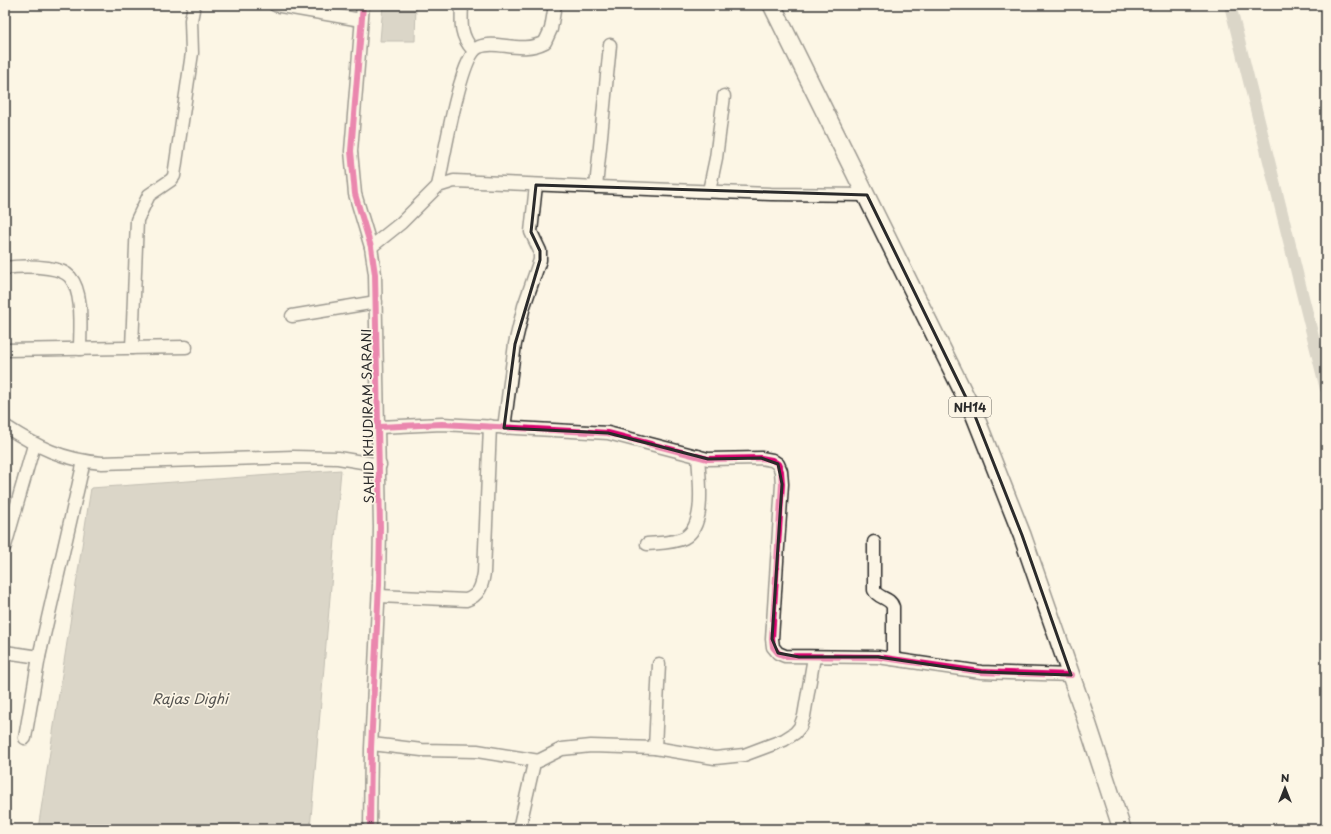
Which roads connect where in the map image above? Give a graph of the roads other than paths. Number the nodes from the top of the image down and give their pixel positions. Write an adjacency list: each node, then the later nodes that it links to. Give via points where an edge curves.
1 (194, 5): 21 (street, via 191,20 192,53 174,176 149,195 137,220)
2 (275, 5): 7 (street)
3 (363, 5): 7 (street, SAHID KHUDIRAM SARANI)
4 (462, 5): 9 (street, via 463,35)
5 (555, 5): 9 (street, via 551,29 545,42 530,48 489,45)
6 (772, 5): 15 (highway, NH14)
7 (361, 20): 16 (street, SAHID KHUDIRAM SARANI, via 351,151 355,194)
8 (610, 45): 13 (street)
9 (473, 50): 12 (street, via 455,105)
10 (724, 96): 14 (street)
11 (536, 185): 12 (street, via 454,181); 13 (street); 27 (street, via 531,232 540,250 540,260 524,306 515,344)
12 (438, 186): 16 (street, via 401,223)
13 (596, 187): 14 (street)
14 (709, 191): 15 (street)
15 (866, 195): 41 (highway, NH14, via 975,416 1022,535)
16 (371, 247): 18 (street, SAHID KHUDIRAM SARANI, via 375,267)
17 (5, 268): 22 (street, via 34,266 59,270 70,276 79,299)
18 (376, 302): 19 (street); 26 (street, SAHID KHUDIRAM SARANI)
19 (292, 316)
20 (186, 347): 21 (street)
21 (132, 348): 22 (street)
22 (80, 349): 23 (street)
23 (5, 350)
24 (5, 426): 28 (street)
25 (490, 426): 26 (street, via 442,424); 27 (street); 35 (street, via 484,573 480,590 473,598 466,600)
26 (378, 427): 31 (street, SAHID KHUDIRAM SARANI)
27 (504, 428): 29 (street, via 608,433)
28 (34, 445): 30 (street, via 55,454); 34 (street)
29 (698, 456): 33 (street, via 700,511 691,534 682,539); 38 (street, via 718,460 761,458 778,464 782,484 773,647 785,656)
30 (84, 461): 31 (street, via 110,463 338,458); 37 (street)
31 (380, 465): 35 (street, SAHID KHUDIRAM SARANI)
32 (874, 542): 39 (street, via 874,590 889,600 893,607)
33 (647, 544)
34 (5, 546)
35 (379, 596): 43 (street, SAHID KHUDIRAM SARANI)
36 (5, 652): 37 (street)
37 (39, 657): 42 (street)
38 (814, 657): 39 (street, via 862,656); 44 (street, via 804,716 795,733 784,740 730,758)
39 (893, 659): 41 (street, via 981,672)
40 (659, 664): 44 (street)
41 (1071, 675): 48 (highway, NH14)
42 (26, 738)
43 (372, 744): 45 (street, via 422,750 477,751); 46 (street, SAHID KHUDIRAM SARANI)
44 (655, 748): 45 (street, via 570,747)
45 (539, 761): 47 (street, via 534,763)
46 (370, 829)
47 (519, 829)
48 (1122, 829)

